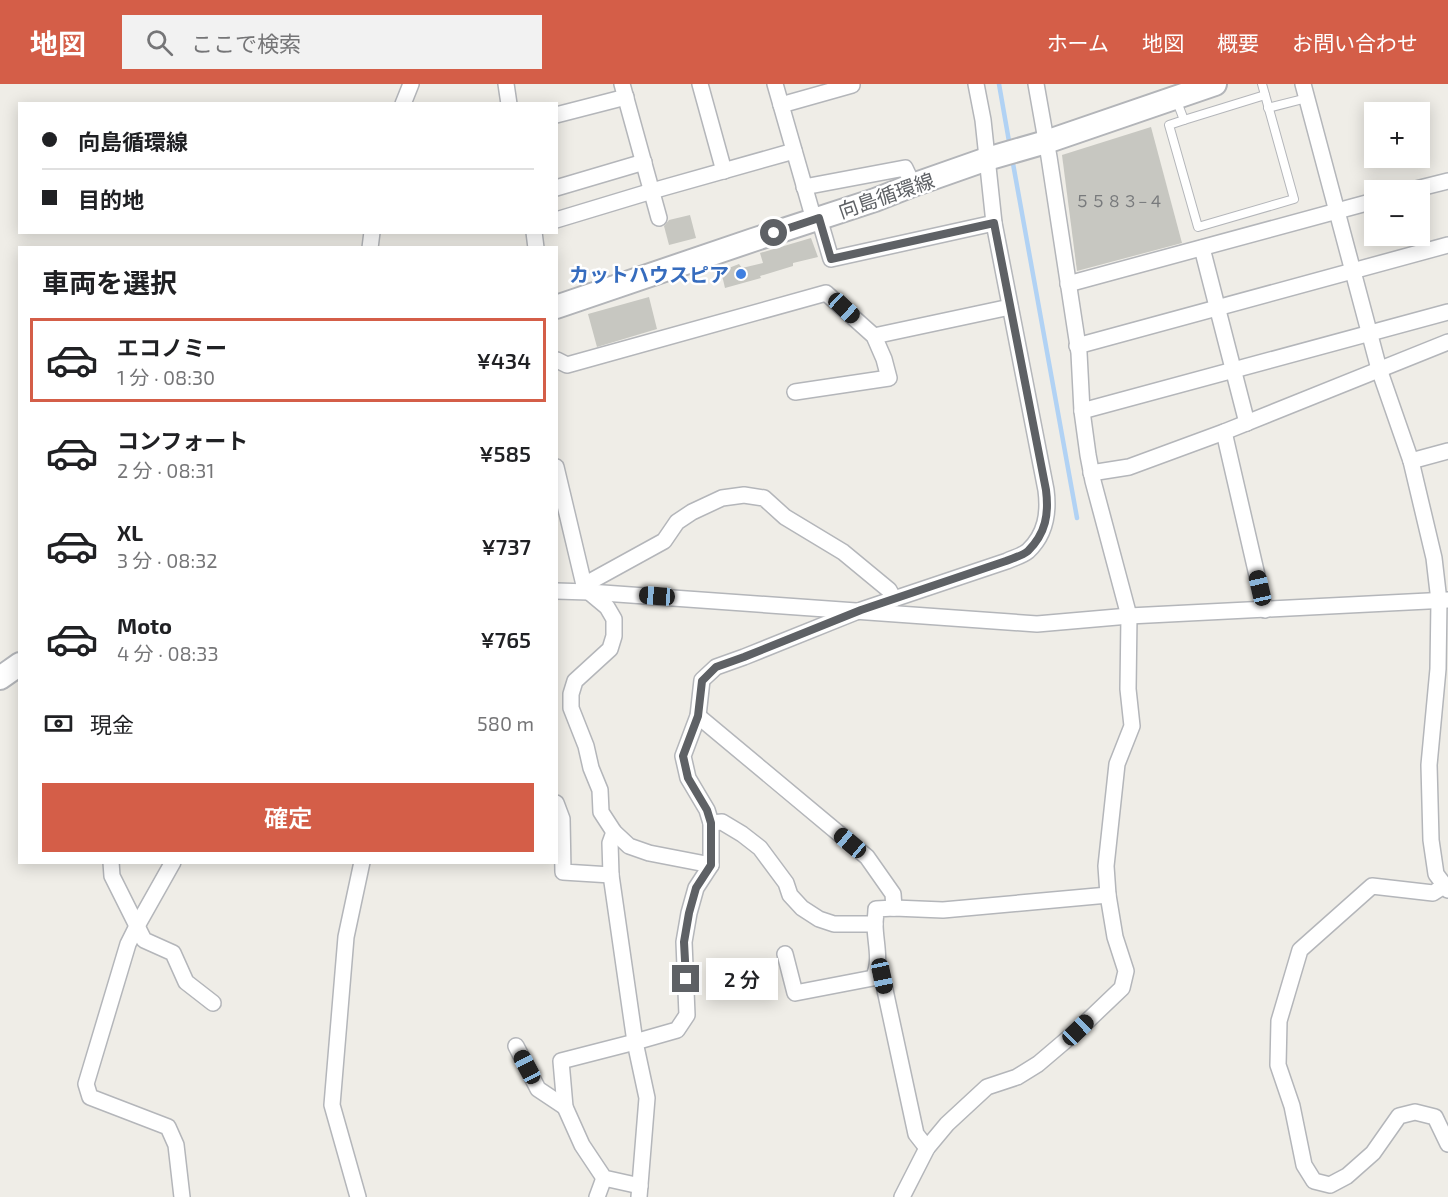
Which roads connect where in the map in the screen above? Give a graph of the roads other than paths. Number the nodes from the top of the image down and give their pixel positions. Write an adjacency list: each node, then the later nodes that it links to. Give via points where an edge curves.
1 (411, 84): 14 (street)
2 (504, 84): 15 (street)
3 (700, 84): 24 (street)
4 (775, 84): 16 (street)
5 (976, 84): 22 (street)
6 (1036, 84): 20 (street)
7 (1215, 84): 13 (main road, 向島循環線)
8 (1262, 84): 12 (lane)
9 (852, 85): 16 (street)
10 (624, 91): 18 (street); 23 (street)
11 (1305, 91): 17 (lane); 32 (street)
12 (1265, 95): 17 (lane); 19 (lane)
13 (1176, 98): 19 (lane); 20 (main road, 向島循環線)
14 (404, 102)
15 (508, 102)
16 (781, 105): 21 (street)
17 (1268, 108): 19 (lane, via 1294,199 1198,227 1169,124)
18 (558, 115)
19 (1184, 120)
20 (1042, 143): 22 (main road, 向島循環線); 40 (street)
21 (794, 151): 24 (street); 29 (street)
22 (990, 159): 26 (main road, 向島循環線); 36 (street)
23 (644, 162): 28 (street); 30 (street)
24 (724, 171): 30 (street)
25 (1448, 181): 27 (street)
26 (913, 185): 29 (street, via 905,168); 35 (main road, 向島循環線)
27 (1430, 186)
28 (558, 187)
29 (804, 188): 35 (street)
30 (652, 191): 33 (street); 34 (street)
31 (1364, 204): 32 (street)
32 (1337, 211): 38 (street); 39 (street)
33 (659, 218)
34 (558, 219)
35 (817, 219): 36 (street, via 831,259); 41 (main road, 向島循環線)
36 (994, 223): 42 (street)
37 (1448, 245): 39 (street)
38 (1202, 248): 40 (street); 43 (street)
39 (1353, 271): 43 (street); 45 (street)
40 (1068, 284): 48 (street)
41 (558, 306)
42 (1010, 307): 46 (street); 63 (street, via 1048,506 1047,519 1027,552)
43 (1218, 308): 48 (street); 51 (street)
44 (1448, 312): 45 (street)
45 (1370, 334): 50 (street); 51 (street)
46 (874, 336): 49 (street, via 826,292 567,365); 52 (street, via 889,378)
47 (1448, 342): 50 (street)
48 (1077, 346): 53 (street)
49 (558, 361)
50 (1379, 369): 54 (street); 57 (street)
51 (1234, 370): 53 (street); 54 (street)
52 (795, 392)
53 (1082, 411): 58 (street)
54 (1247, 423): 55 (street)
55 (1224, 432): 58 (street, via 1129,467); 66 (street)
56 (1448, 451): 57 (street)
57 (1411, 461): 60 (street)
58 (1091, 473): 67 (street)
59 (558, 475): 61 (street)
60 (1441, 558): 64 (street)
61 (586, 588): 62 (street); 63 (street, via 664,541 678,522 692,512 722,498 744,495 764,498 785,517 843,552 889,590); 65 (street); 73 (street, via 614,619 614,636 610,649 575,681 571,708 600,790 602,812)
62 (558, 591)
63 (894, 599): 65 (street)
64 (1443, 600): 66 (street); 79 (street, via 1428,765 1431,840 1436,874)
65 (861, 610): 67 (street, via 1037,624); 70 (street, via 716,667 702,681)
66 (1265, 610): 67 (street)
67 (1129, 616): 80 (street, via 1132,726 1117,765 1106,866)
68 (18, 665): 69 (main road)
69 (0, 678)
70 (698, 716): 72 (street, via 683,756 688,778); 81 (street, via 867,857 893,894)
71 (558, 808): 78 (street, via 562,819 563,872)
72 (711, 823): 77 (street); 82 (street, via 722,822 760,848 786,883 790,895 819,919 834,924)
73 (614, 832): 77 (street, via 629,846 649,853); 78 (street, via 610,843)
74 (111, 864): 83 (street, via 112,876)
75 (172, 864): 83 (street)
76 (362, 864): 95 (street, via 346,937 332,1105)
77 (711, 865): 87 (street, via 696,888 684,942 687,1015 677,1030)
78 (611, 875): 87 (street)
79 (1446, 888): 90 (street, via 1432,893 1372,885 1300,950 1279,1021 1278,1065 1304,1165 1314,1181 1330,1185 1347,1176 1373,1153 1399,1116 1415,1112 1435,1117)
80 (1108, 895): 81 (street, via 943,910); 91 (street, via 1126,971 1122,988 1038,1064 1017,1077 987,1087)
81 (894, 908): 82 (street, via 876,909)
82 (875, 924): 85 (street)
83 (136, 926): 86 (street, via 144,940 173,953 186,982); 94 (street, via 86,1084 90,1097 168,1127 176,1145)
84 (785, 954): 85 (street, via 795,993 873,978)
85 (877, 970): 91 (street, via 882,976 916,1134)
86 (213, 1003)
87 (635, 1042): 89 (street, via 561,1061); 93 (street, via 647,1098)
88 (516, 1046): 89 (street, via 538,1089)
89 (565, 1107): 92 (street, via 582,1145)
90 (1448, 1144)
91 (927, 1148): 97 (street)
92 (604, 1178): 93 (street); 96 (street)
93 (639, 1192)
94 (182, 1197)
95 (358, 1197)
96 (597, 1197)
97 (902, 1197)

